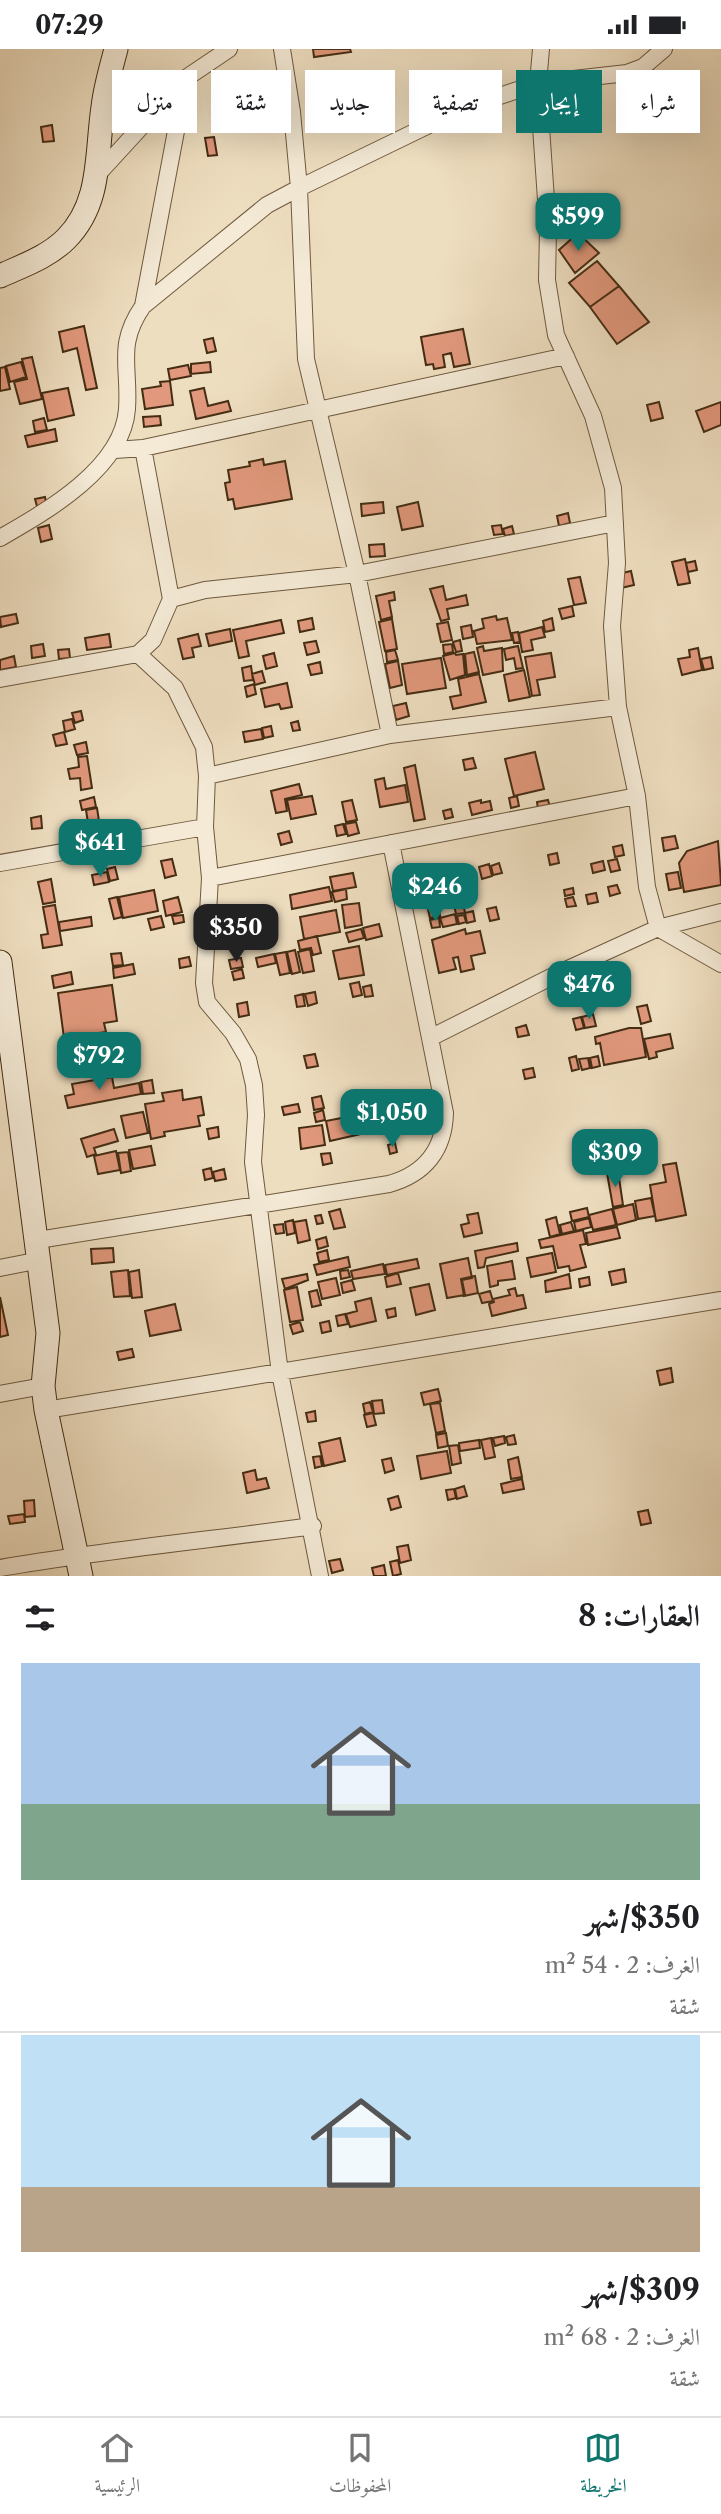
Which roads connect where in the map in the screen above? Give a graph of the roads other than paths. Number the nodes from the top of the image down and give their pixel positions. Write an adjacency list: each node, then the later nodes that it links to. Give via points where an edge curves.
1 (116, 49): 13 (street, via 103,107)
2 (229, 49): 7 (street)
3 (282, 49): 14 (street)
4 (541, 49): 6 (street)
5 (663, 49): 8 (street, via 643,67)
6 (539, 70)
7 (197, 71)
8 (602, 76)
9 (516, 91): 14 (street, via 462,109)
10 (136, 133): 13 (street)
11 (176, 133): 16 (street)
12 (541, 133): 17 (street, via 547,280 556,335)
13 (97, 175): 15 (street, via 87,213 65,240)
14 (299, 188): 16 (street, via 267,205); 18 (street, via 303,330)
15 (0, 276)
16 (143, 306): 20 (street, via 126,336 127,409)
17 (566, 356): 18 (street); 21 (street, via 593,416 613,488)
18 (318, 411): 19 (street); 23 (street)
19 (143, 448): 20 (street); 24 (street)
20 (115, 450): 22 (street, via 61,501)
21 (615, 523): 23 (street); 27 (street, via 612,626)
22 (0, 538)
23 (357, 574): 24 (street, via 205,590); 28 (street)
24 (171, 599): 25 (street, via 153,640)
25 (138, 654): 26 (street); 29 (street, via 181,698 204,747)
26 (0, 679)
27 (618, 707): 28 (street); 30 (street)
28 (390, 735): 29 (street)
29 (207, 776): 31 (street)
30 (637, 796): 32 (street); 36 (street, via 647,887)
31 (205, 827): 33 (street); 34 (street)
32 (391, 843): 34 (street); 40 (street)
33 (0, 863)
34 (211, 878): 41 (street, via 204,983 207,1002 248,1059 254,1085 253,1162)
35 (721, 912): 36 (street)
36 (658, 928): 38 (street); 40 (street)
37 (0, 962): 39 (street)
38 (721, 964)
39 (5, 1038): 42 (street)
40 (430, 1038): 41 (street, via 445,1121 441,1141 426,1165 389,1185)
41 (258, 1207): 42 (street); 45 (street)
42 (39, 1250): 43 (street); 46 (street, via 48,1333)
43 (0, 1268)
44 (721, 1300): 45 (street)
45 (280, 1373): 48 (street); 49 (street)
46 (43, 1386): 47 (street); 48 (street)
47 (0, 1394)
48 (46, 1410): 50 (street)
49 (313, 1526): 50 (street); 52 (street)
50 (78, 1566): 51 (street)
51 (0, 1568)
52 (320, 1576)

